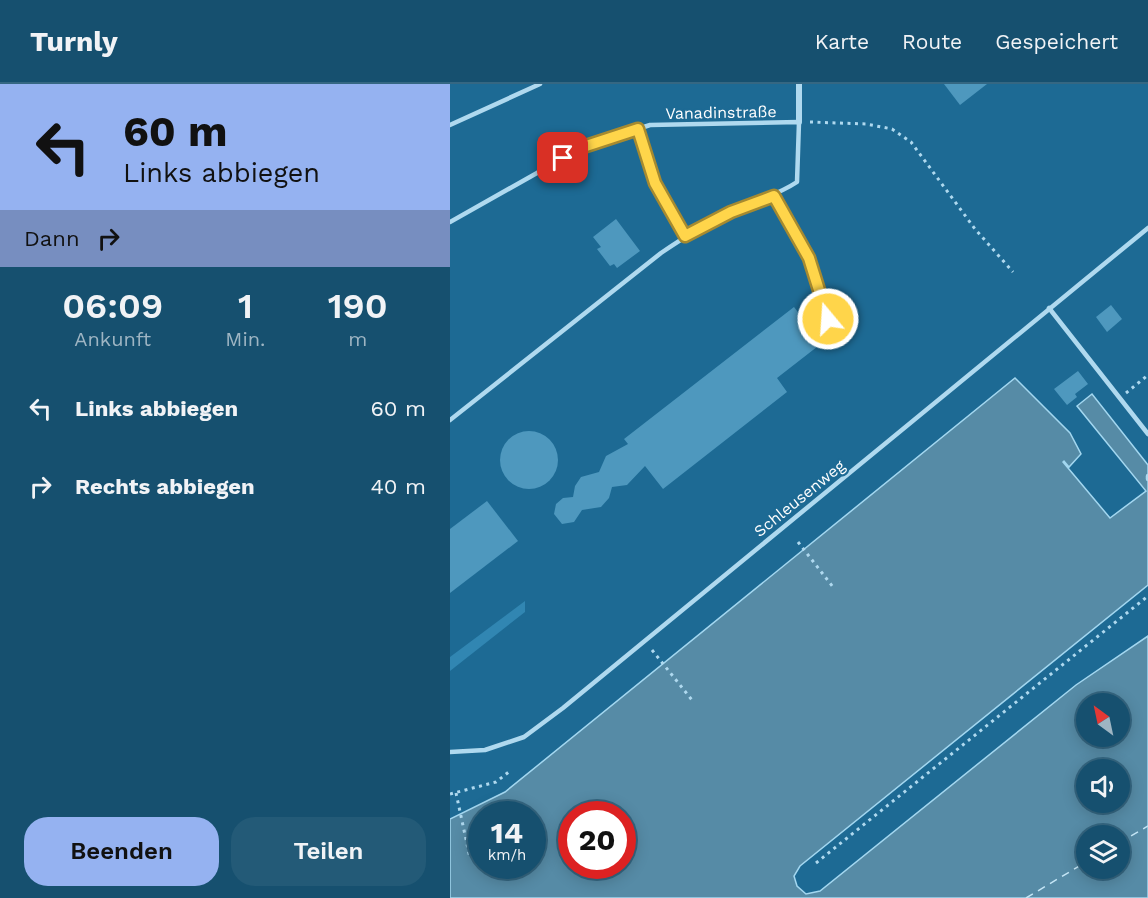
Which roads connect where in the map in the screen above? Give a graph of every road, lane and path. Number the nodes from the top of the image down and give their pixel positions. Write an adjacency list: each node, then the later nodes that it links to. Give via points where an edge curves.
1 (540, 84): 4 (lane)
2 (799, 84): 3 (street)
3 (799, 122): 5 (lane, Vanadinstraße, via 650,125); 6 (lane, via 797,182); 10 (path, via 866,124 892,129 910,142 975,229)
4 (450, 125)
5 (638, 129): 7 (lane, Vanadinstraße, via 583,147); 9 (lane, via 655,183)
6 (774, 196): 9 (lane, via 731,212); 12 (lane, via 809,258)
7 (450, 222)
8 (1148, 228): 11 (lane, Schleusenweg)
9 (685, 236): 15 (lane)
10 (1013, 272)
11 (1049, 308): 14 (lane); 22 (lane, Schleusenweg, via 524,737 485,750)
12 (828, 319)
13 (1148, 375): 14 (path)
14 (1120, 397): 16 (lane)
15 (450, 420)
16 (1148, 434)
17 (798, 542): 18 (path)
18 (833, 587)
19 (1148, 596): 27 (path)
20 (652, 650): 21 (path)
21 (692, 700)
22 (450, 752)
23 (510, 771): 25 (path, via 496,782)
24 (456, 793): 26 (path)
25 (450, 794)
26 (468, 849)
27 (816, 863)

